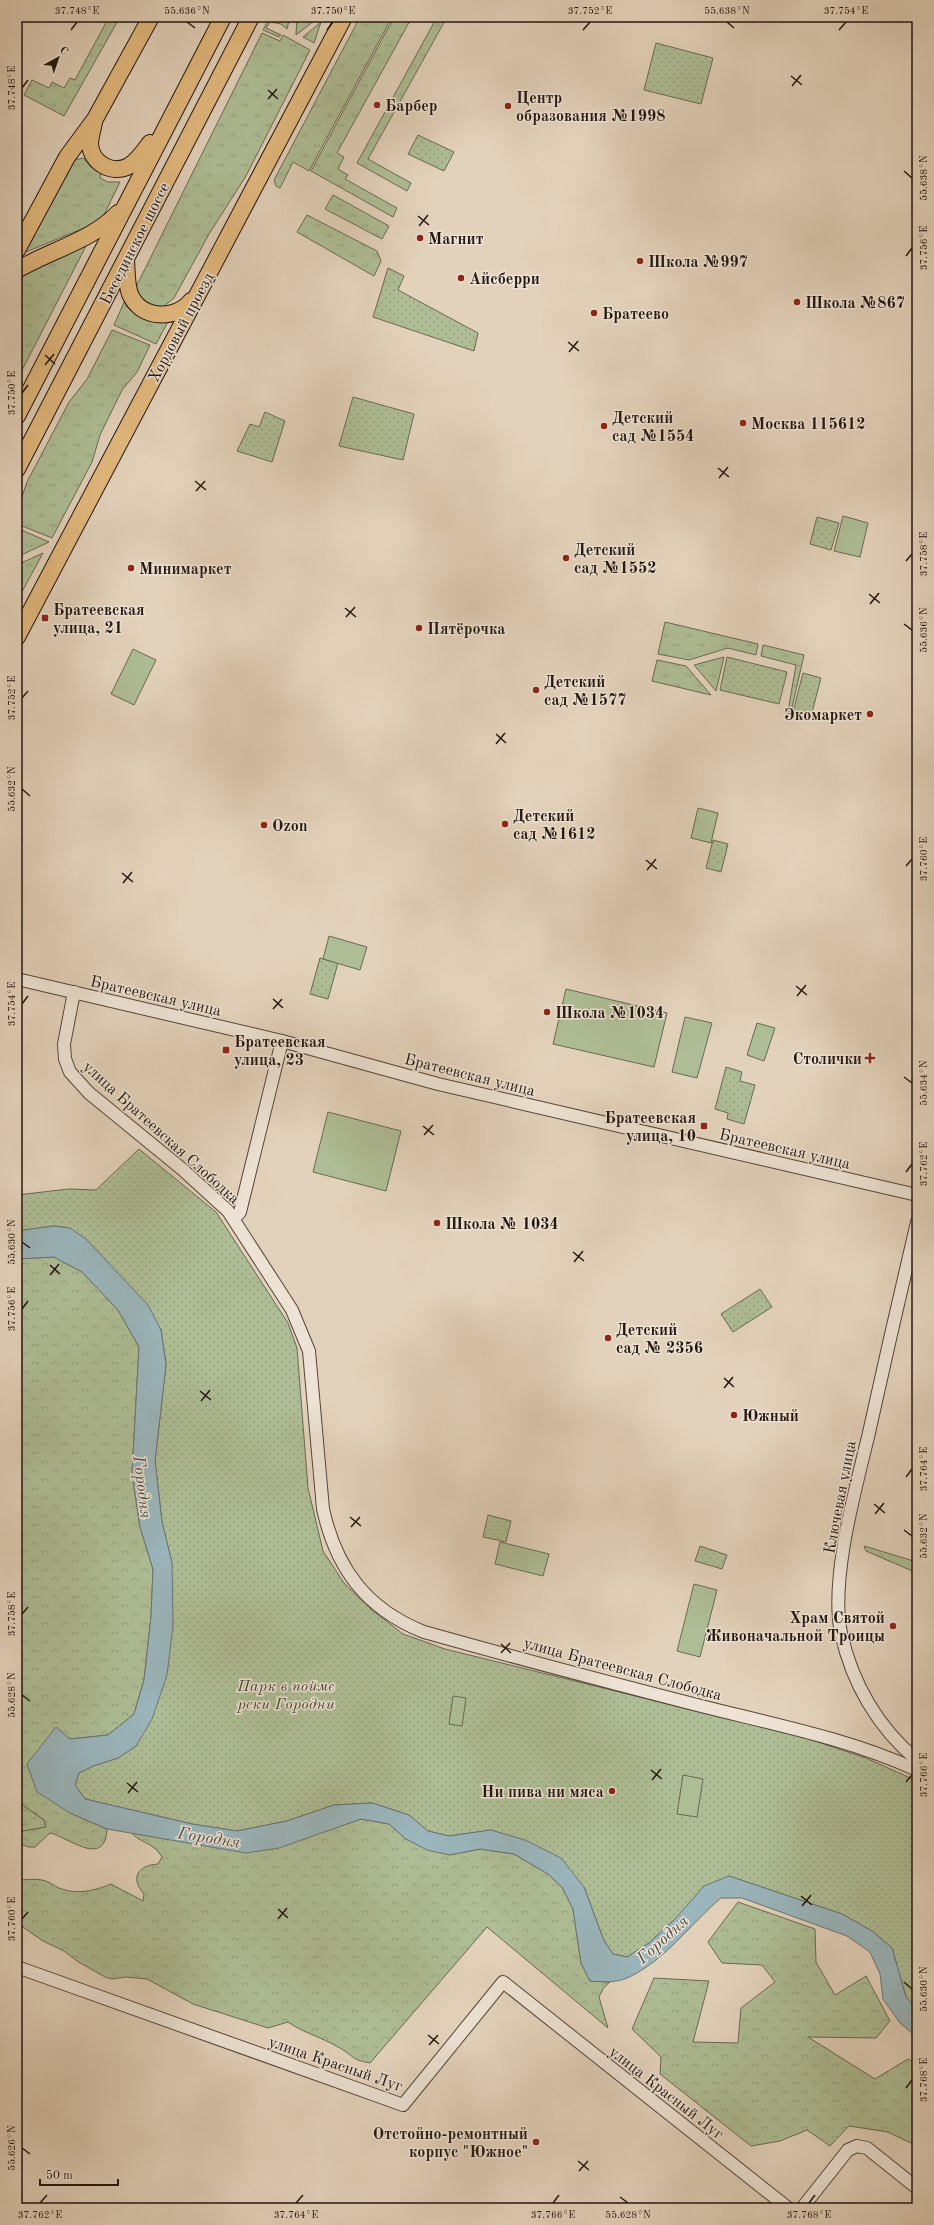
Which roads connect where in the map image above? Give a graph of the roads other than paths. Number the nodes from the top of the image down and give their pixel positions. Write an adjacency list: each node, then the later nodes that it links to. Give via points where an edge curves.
1 (151, 17): 5 (main road)
2 (223, 17): 6 (main road, Бесединское шоссе)
3 (251, 17): 9 (main road, Бесединское шоссе)
4 (344, 17): 11 (main road, Хордовый проезд)
5 (95, 119): 6 (main road, via 90,143 92,153 106,168 118,170 136,160); 8 (main road, via 67,157)
6 (166, 125): 7 (main road, Бесединское шоссе)
7 (129, 199): 10 (main road, via 110,222 94,233 39,257); 12 (main road, Бесединское шоссе)
8 (17, 250)
9 (126, 258): 11 (main road, via 130,294 136,304 145,310 168,315 180,312); 13 (main road, Бесединское шоссе)
10 (17, 270)
11 (197, 294): 14 (main road, Хордовый проезд)
12 (17, 416)
13 (17, 469)
14 (17, 637)
15 (17, 979): 16 (street, Братеевская улица)
16 (74, 992): 17 (street, Братеевская улица); 19 (street, улица Братеевская Слободка, via 64,1044 65,1059 70,1072 89,1093 212,1194)
17 (282, 1040): 18 (street, Братеевская улица, via 438,1084); 19 (street, via 240,1212)
18 (917, 1195)
19 (234, 1219): 22 (street, улица Братеевская Слободка, via 292,1310 309,1351 323,1509 334,1546 342,1565 353,1581 385,1612 402,1623 424,1632 705,1707 819,1734 854,1744)
20 (917, 1222): 21 (street, Ключевая улица, via 846,1536 839,1605 841,1633 851,1667 864,1696 880,1723)
21 (917, 1760)
22 (917, 1770)
23 (17, 1967): 25 (street, улица Красный Луг, via 403,2105 503,1982)
24 (917, 2188): 26 (street, via 867,2148 857,2146 848,2150)
25 (788, 2208)
26 (802, 2208)

